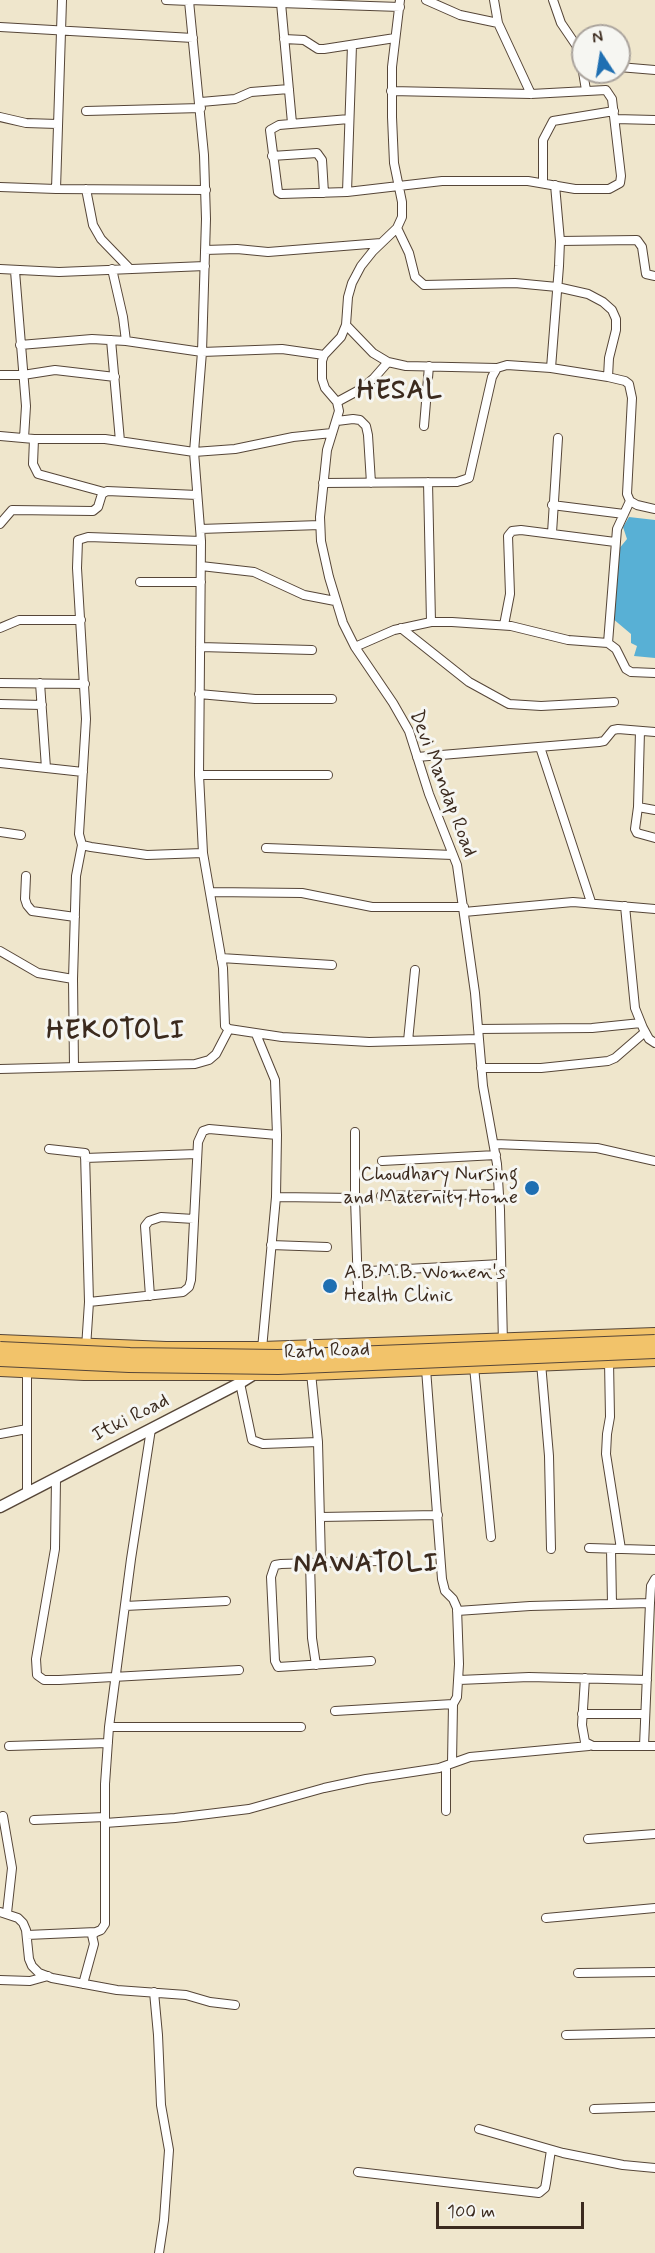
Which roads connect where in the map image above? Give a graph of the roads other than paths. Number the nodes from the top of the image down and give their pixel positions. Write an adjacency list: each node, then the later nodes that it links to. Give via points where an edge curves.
1 (62, 0): 12 (street)
2 (166, 0): 3 (street)
3 (189, 0): 7 (street); 14 (street)
4 (426, 0): 10 (street, via 460,15)
5 (494, 0): 10 (street)
6 (553, 0): 13 (street, via 561,23)
7 (238, 1): 8 (street)
8 (281, 3): 9 (street); 16 (street)
9 (400, 4): 15 (street)
10 (498, 23): 24 (street)
11 (0, 27): 12 (street)
12 (62, 31): 14 (street); 32 (street)
13 (571, 36)
14 (193, 38): 25 (street)
15 (395, 38): 17 (street); 23 (street)
16 (284, 39): 17 (street, via 304,40 318,49); 21 (street)
17 (352, 45): 29 (street)
18 (631, 69): 19 (street)
19 (655, 70)
20 (585, 84): 22 (street)
21 (289, 89): 25 (street, via 251,92); 31 (street)
22 (586, 90): 24 (street); 27 (street, via 601,89 610,94)
23 (392, 91): 24 (street); 37 (street, via 394,163)
24 (531, 94)
25 (201, 105): 26 (street); 40 (street)
26 (86, 111)
27 (615, 115): 30 (street); 34 (street, via 553,121 543,140); 35 (street, via 620,183 609,189)
28 (0, 117): 32 (street)
29 (349, 119): 31 (street); 42 (street)
30 (655, 120)
31 (292, 123): 33 (street, via 270,130)
32 (57, 124): 38 (street)
33 (272, 156): 41 (street, via 278,192); 41 (street, via 317,153 322,160)
34 (543, 182): 35 (street); 37 (street, via 442,181)
35 (555, 185): 44 (street)
36 (0, 187): 38 (street)
37 (399, 187): 42 (street); 43 (street, via 402,217)
38 (56, 189): 39 (street)
39 (86, 189): 40 (street); 48 (street, via 100,239)
40 (206, 190): 46 (street)
41 (324, 192): 42 (street)
42 (347, 192)
43 (397, 228): 45 (street); 53 (street, via 415,277 423,285 501,282)
44 (560, 241): 52 (street, via 637,240 642,247 646,274); 53 (street)
45 (382, 243): 46 (street, via 268,252); 54 (street, via 352,283)
46 (205, 250): 47 (street)
47 (205, 266): 48 (street); 58 (street)
48 (130, 268): 50 (street)
49 (0, 269): 51 (street)
50 (112, 269): 51 (street); 56 (street)
51 (15, 271): 57 (street)
52 (655, 276)
53 (557, 287): 63 (street); 67 (street, via 588,294 612,310 616,330)
54 (346, 325): 59 (street, via 341,337); 60 (street, via 373,353)
55 (111, 340): 56 (street); 57 (street, via 56,340); 66 (street)
56 (126, 341): 58 (street)
57 (20, 345): 65 (street)
58 (202, 352): 59 (street, via 282,349); 77 (street)
59 (324, 355): 68 (street, via 322,380)
60 (388, 362): 61 (street); 68 (street, via 361,389)
61 (429, 366): 62 (street); 70 (street)
62 (497, 368): 63 (street); 78 (street, via 470,478)
63 (551, 368): 67 (street)
64 (0, 375): 65 (street)
65 (23, 375): 66 (street, via 55,370); 73 (street)
66 (115, 377): 76 (street)
67 (608, 377): 83 (street, via 625,381 632,390 627,488)
68 (337, 402): 69 (street, Devi Mandap Road)
69 (337, 422): 71 (street, Devi Mandap Road); 80 (street, via 353,419 366,426)
70 (424, 426)
71 (332, 433): 77 (street); 79 (street, Devi Mandap Road)
72 (0, 436): 73 (street)
73 (24, 438): 74 (street)
74 (34, 438): 76 (street); 81 (street, via 33,464 38,474)
75 (558, 438): 84 (street)
76 (120, 441): 77 (street)
77 (194, 452): 82 (street)
78 (428, 482): 80 (street); 98 (street)
79 (323, 483): 80 (street); 88 (street, Devi Mandap Road)
80 (371, 483)
81 (104, 492): 82 (street); 87 (street, via 93,511 12,510)
82 (197, 495): 89 (street)
83 (630, 501): 85 (street); 86 (street)
84 (552, 505): 86 (street); 90 (street)
85 (655, 509)
86 (624, 514): 92 (street)
87 (0, 524)
88 (320, 525): 89 (street); 96 (street, Devi Mandap Road)
89 (200, 529): 91 (street)
90 (552, 533): 92 (street); 99 (street, via 516,530 508,536 510,594)
91 (201, 542): 93 (street); 97 (street, via 82,537 78,540)
92 (615, 542): 102 (street)
93 (201, 566): 95 (street); 96 (street, via 254,572 304,595)
94 (140, 582): 95 (street)
95 (201, 582): 103 (street)
96 (335, 601): 104 (street, Devi Mandap Road)
97 (81, 620): 100 (street, via 25,620); 109 (street)
98 (431, 622): 99 (street); 101 (street)
99 (504, 625): 102 (street, via 568,640)
100 (0, 627)
101 (401, 628): 104 (street); 112 (street, via 469,682 509,704)
102 (608, 643): 106 (street, via 616,649 626,669)
103 (200, 647): 105 (street); 110 (street)
104 (355, 647): 118 (street, Devi Mandap Road, via 403,721)
105 (312, 650)
106 (655, 673)
107 (0, 683): 108 (street)
108 (40, 683): 109 (street); 114 (street)
109 (85, 684): 121 (street)
110 (199, 694): 111 (street); 122 (street)
111 (332, 699)
112 (614, 702)
113 (0, 704): 114 (street)
114 (42, 705): 120 (street)
115 (640, 730): 116 (street); 117 (street, via 613,730 599,742); 124 (street)
116 (655, 732)
117 (540, 747): 118 (street); 135 (street)
118 (417, 757): 132 (street, Devi Mandap Road)
119 (0, 763): 120 (street)
120 (46, 768): 121 (street)
121 (83, 772): 129 (street, via 79,834)
122 (199, 775): 123 (street); 131 (street)
123 (328, 775)
124 (638, 807): 125 (street); 128 (street, via 637,833)
125 (655, 810)
126 (0, 832): 127 (street)
127 (21, 835)
128 (655, 838)
129 (82, 845): 131 (street, via 147,855); 139 (street)
130 (266, 849): 132 (street)
131 (203, 853): 134 (street)
132 (453, 855): 137 (street, Devi Mandap Road)
133 (26, 876): 139 (street, via 25,898 32,911)
134 (210, 892): 137 (street, via 302,893 372,907); 141 (street)
135 (591, 902): 136 (street); 137 (street)
136 (625, 906): 138 (street); 145 (street, via 633,993)
137 (464, 909): 147 (street, Devi Mandap Road)
138 (655, 909)
139 (75, 917): 144 (street)
140 (0, 951): 144 (street, via 38,973)
141 (221, 958): 142 (street); 146 (street, via 224,1019)
142 (332, 965)
143 (416, 970): 150 (street)
144 (73, 979): 152 (street)
145 (643, 1028): 147 (street); 151 (street); 153 (street, via 608,1061 541,1068)
146 (230, 1029): 148 (street); 152 (street, via 216,1054 195,1064)
147 (478, 1029): 149 (street, Devi Mandap Road)
148 (256, 1034): 150 (street); 156 (street, via 275,1080)
149 (478, 1039): 150 (street); 153 (street, Devi Mandap Road)
150 (408, 1041)
151 (655, 1043)
152 (74, 1067): 154 (street)
153 (481, 1068): 157 (street, Devi Mandap Road)
154 (0, 1069)
155 (355, 1132): 167 (street)
156 (277, 1135): 159 (street, via 209,1129 200,1135); 166 (street)
157 (495, 1144): 160 (street, Devi Mandap Road); 163 (street, via 597,1148)
158 (49, 1149): 161 (street, via 80,1151)
159 (197, 1154): 161 (street); 168 (street)
160 (496, 1155): 162 (street); 164 (street, Devi Mandap Road)
161 (86, 1158): 175 (street)
162 (382, 1161)
163 (655, 1161)
164 (499, 1194): 165 (street); 171 (street, Devi Mandap Road)
165 (381, 1196)
166 (276, 1197): 167 (street); 169 (street)
167 (355, 1198): 173 (street)
168 (194, 1219): 174 (street, via 189,1287 183,1292); 174 (street, via 160,1217 145,1226)
169 (271, 1245): 170 (street); 182 (street)
170 (327, 1247)
171 (501, 1264): 172 (street); 177 (street, Devi Mandap Road)
172 (369, 1271)
173 (358, 1289)
174 (150, 1296): 175 (street)
175 (89, 1302): 180 (street)
176 (655, 1335): 177 (main road, Ratu Road)
177 (503, 1340): 182 (main road, Ratu Road); 188 (street, Devi Mandap Road)
178 (0, 1342): 180 (main road, Ratu Road)
179 (655, 1342): 181 (main road, bridge, via 278,1357)
180 (86, 1346): 182 (main road, Ratu Road); 193 (street)
181 (0, 1349)
182 (262, 1349): 194 (street)
183 (655, 1351): 184 (main road, bridge, via 279,1366)
184 (0, 1359)
185 (655, 1359): 186 (main road, Ratu Road)
186 (609, 1361): 187 (main road, Ratu Road); 210 (street, via 606,1454)
187 (541, 1364): 188 (main road, Ratu Road); 208 (street, via 549,1456)
188 (504, 1365): 189 (main road, Ratu Road)
189 (474, 1367): 192 (main road, Ratu Road); 206 (street)
190 (0, 1369): 191 (main road, Ratu Road)
191 (27, 1369): 193 (main road, Ratu Road); 197 (street)
192 (426, 1369): 195 (main road, Ratu Road); 204 (street)
193 (84, 1373): 194 (main road, Ratu Road)
194 (256, 1373): 195 (main road, Ratu Road); 196 (street, Itki Road)
195 (311, 1373): 200 (street)
196 (240, 1383): 198 (street, Itki Road); 200 (street, via 252,1440 263,1444)
197 (27, 1429): 199 (street); 202 (street)
198 (151, 1429): 201 (street, Itki Road); 219 (street)
199 (0, 1434)
200 (318, 1442): 205 (street)
201 (56, 1479): 202 (street, Itki Road); 224 (street, via 55,1549 36,1659 37,1676 44,1680)
202 (27, 1493): 203 (street, Itki Road)
203 (0, 1508)
204 (438, 1515): 205 (street); 220 (street, via 443,1587 456,1602)
205 (320, 1516): 214 (street)
206 (491, 1537)
207 (589, 1548): 209 (street)
208 (551, 1549)
209 (611, 1549): 210 (street); 218 (street)
210 (621, 1549): 211 (street)
211 (655, 1550)
212 (379, 1561): 214 (street)
213 (310, 1562): 214 (street); 222 (street); 222 (street, via 281,1564 272,1570 274,1647 278,1667)
214 (321, 1562)
215 (655, 1579): 217 (street)
216 (226, 1602): 219 (street)
217 (650, 1603): 218 (street); 227 (street)
218 (612, 1604): 220 (street)
219 (125, 1606): 224 (street)
220 (457, 1611): 226 (street)
221 (371, 1661): 222 (street)
222 (316, 1665)
223 (239, 1670): 224 (street)
224 (116, 1676): 232 (street)
225 (585, 1678): 226 (street); 227 (street); 230 (street)
226 (459, 1680): 228 (street)
227 (647, 1680): 231 (street)
228 (453, 1704): 229 (street); 239 (street)
229 (335, 1711)
230 (582, 1714): 231 (street); 236 (street, via 583,1737)
231 (645, 1714): 237 (street)
232 (109, 1727): 233 (street); 234 (street)
233 (301, 1727)
234 (108, 1743): 235 (street); 243 (street)
235 (9, 1746)
236 (589, 1746): 237 (street); 239 (street, via 470,1757)
237 (644, 1746): 238 (street)
238 (655, 1746)
239 (449, 1765): 240 (street); 243 (street, via 324,1788 249,1809 176,1818)
240 (446, 1811)
241 (3, 1815): 247 (street, via 12,1868)
242 (34, 1820): 243 (street)
243 (105, 1820): 249 (street, via 105,1924)
244 (655, 1834): 245 (street)
245 (588, 1839)
246 (655, 1908): 248 (street)
247 (3, 1913): 250 (street, via 23,1923)
248 (546, 1918)
249 (96, 1932): 250 (street); 255 (street)
250 (27, 1935): 253 (street, via 32,1966)
251 (655, 1972): 252 (street)
252 (578, 1973)
253 (48, 1976): 254 (street, via 30,1981); 255 (street)
254 (0, 1980)
255 (83, 1984): 256 (street)
256 (154, 1992): 257 (street); 266 (street, via 161,2105 169,2150)
257 (235, 2005)
258 (655, 2033): 259 (street)
259 (566, 2036)
260 (655, 2107): 261 (street)
261 (594, 2109)
262 (479, 2129): 263 (street)
263 (551, 2150): 264 (street); 265 (street, via 545,2188 539,2193)
264 (655, 2168)
265 (357, 2172)
266 (159, 2253)

